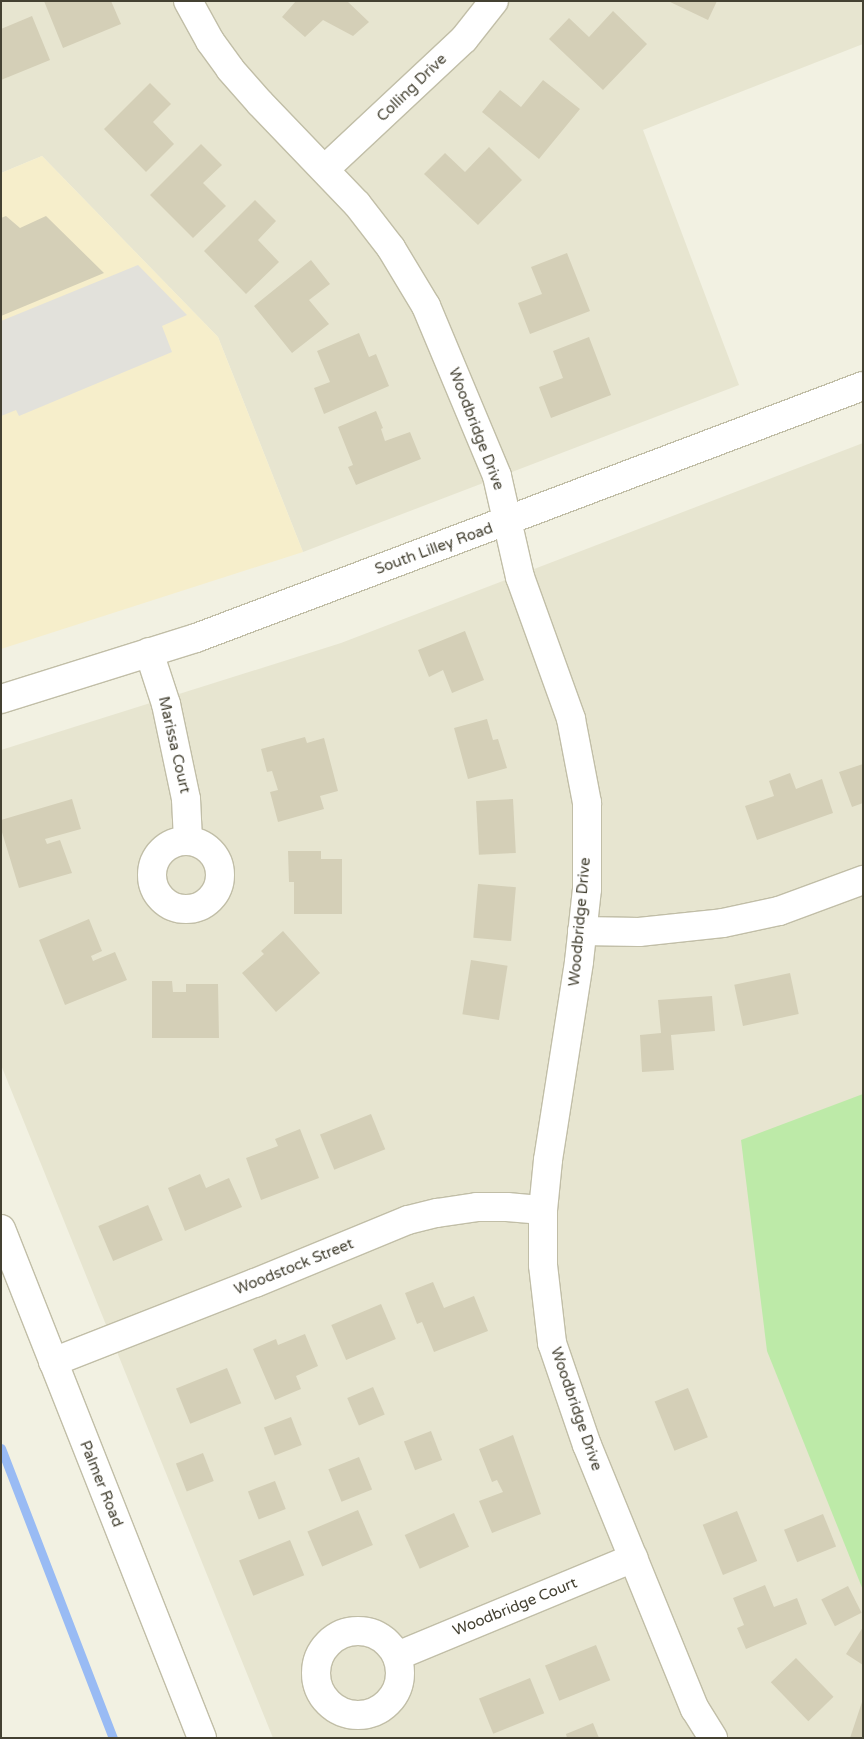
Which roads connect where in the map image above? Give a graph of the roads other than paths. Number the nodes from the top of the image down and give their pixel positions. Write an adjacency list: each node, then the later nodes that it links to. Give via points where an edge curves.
1 (188, 1): 3 (street, Woodbridge Drive, via 230,69)
2 (494, 1): 3 (street, Colling Drive, via 464,39)
3 (325, 169): 5 (street, Woodbridge Drive, via 391,248 426,306 497,476)
4 (863, 386): 5 (street, South Lilley Road)
5 (507, 522): 6 (street, South Lilley Road, via 196,638); 10 (street, Woodbridge Drive, via 520,576 570,719 581,764 587,803)
6 (149, 652): 7 (street, South Lilley Road); 8 (street, Marissa Court, via 166,704 186,798)
7 (1, 699)
8 (188, 840)
9 (863, 880): 10 (street, via 779,911 723,923 639,932)
10 (582, 931): 11 (street, Woodbridge Drive)
11 (543, 1210): 13 (street, Woodstock Street, via 477,1207 408,1220); 14 (street, Woodbridge Drive, via 544,1265 552,1343 587,1445)
12 (1, 1229): 13 (street, Palmer Road)
13 (53, 1362): 16 (street, Palmer Road)
14 (634, 1558): 15 (street, Woodbridge Court); 17 (street, Woodbridge Drive, via 696,1709)
15 (397, 1656)
16 (202, 1738)
17 (713, 1738)

